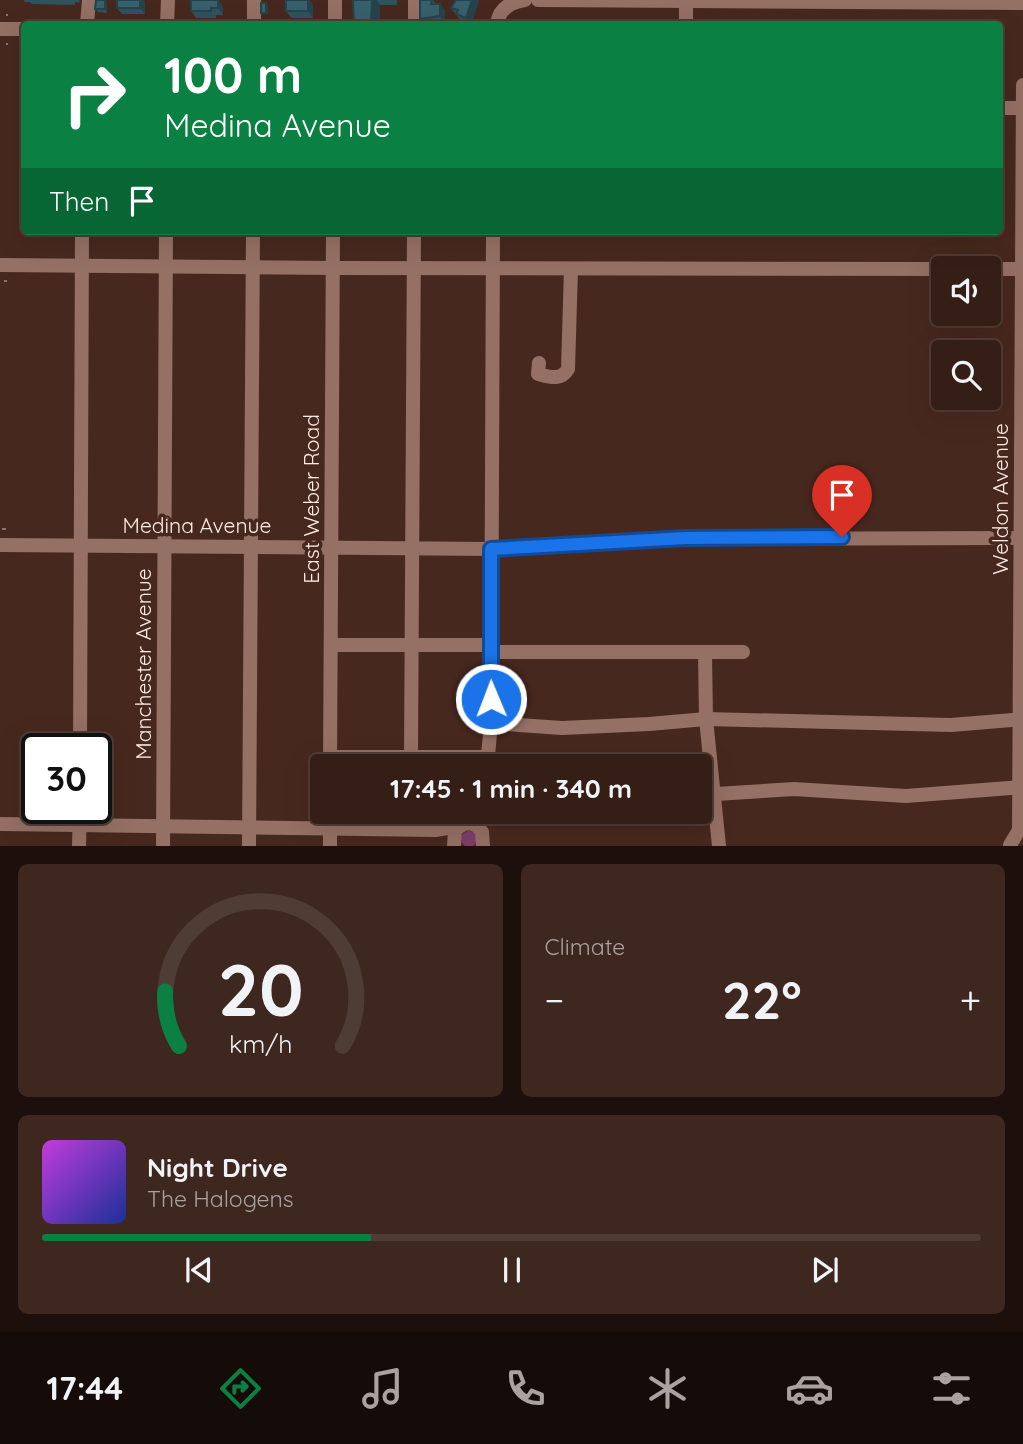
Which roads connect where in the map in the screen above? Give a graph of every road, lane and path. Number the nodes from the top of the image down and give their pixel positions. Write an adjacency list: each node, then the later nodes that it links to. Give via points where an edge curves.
1 (89, 0): 14 (street)
2 (167, 0): 15 (street)
3 (254, 0): 16 (street)
4 (335, 0): 17 (street)
5 (415, 0): 18 (street)
6 (525, 0): 19 (street, via 505,8)
7 (538, 0): 8 (street)
8 (600, 0): 10 (street)
9 (731, 0): 10 (street); 11 (street)
10 (686, 1): 20 (street)
11 (861, 1): 12 (street)
12 (1023, 3)
13 (5, 20): 21 (street)
14 (88, 21)
15 (167, 21)
16 (254, 21)
17 (335, 21)
18 (415, 21)
19 (497, 21)
20 (686, 21)
21 (21, 28)
22 (1023, 85): 24 (street, Weldon Avenue)
23 (1003, 108): 24 (street)
24 (1023, 108): 41 (street, Weldon Avenue)
25 (82, 235): 32 (street)
26 (166, 235): 33 (street, Manchester Avenue)
27 (253, 235): 34 (street)
28 (333, 235): 35 (street, East Weber Road)
29 (414, 235): 36 (street)
30 (493, 235): 37 (street)
31 (0, 265): 32 (street)
32 (82, 266): 33 (street); 45 (street)
33 (166, 267): 34 (street); 47 (street, Manchester Avenue)
34 (253, 268): 35 (street); 46 (street)
35 (333, 268): 36 (street); 48 (street, East Weber Road)
36 (414, 269): 37 (street); 49 (street)
37 (492, 269): 38 (street); 50 (street)
38 (571, 269): 39 (street); 42 (street, via 568,369 559,377 550,377 538,374)
39 (931, 269)
40 (1001, 269): 41 (street)
41 (1023, 269): 43 (street, Weldon Avenue)
42 (539, 363)
43 (1022, 538): 50 (street, Medina Avenue, via 686,538); 57 (street, Weldon Avenue)
44 (0, 545): 45 (street, Medina Avenue)
45 (80, 545): 47 (street, Medina Avenue); 59 (street)
46 (251, 546): 47 (street, Medina Avenue); 48 (street, Medina Avenue); 72 (street)
47 (165, 547): 71 (street, Manchester Avenue)
48 (331, 548): 49 (street, Medina Avenue); 51 (street, East Weber Road)
49 (413, 549): 50 (street, Medina Avenue); 52 (street)
50 (491, 549): 53 (street)
51 (331, 645): 52 (street); 60 (street, East Weber Road)
52 (412, 645): 53 (street); 61 (street)
53 (490, 648): 55 (street); 58 (street)
54 (743, 652): 55 (street)
55 (705, 653): 56 (street)
56 (706, 719): 57 (street, via 951,725); 58 (street, via 562,728); 65 (street)
57 (1022, 719): 63 (street, Weldon Avenue)
58 (491, 723): 62 (street)
59 (80, 733)
60 (330, 754)
61 (411, 754)
62 (489, 754)
63 (1021, 787): 65 (street, via 942,795 794,789); 75 (street, Weldon Avenue)
64 (712, 795): 65 (street)
65 (716, 795): 82 (street)
66 (0, 824): 70 (street)
67 (453, 824): 74 (street)
68 (464, 824): 77 (street, via 455,831)
69 (475, 824): 76 (street)
70 (79, 825): 71 (street); 78 (street)
71 (163, 825): 72 (street); 79 (street, Manchester Avenue)
72 (250, 826): 73 (street); 80 (street)
73 (330, 827): 74 (street); 81 (street)
74 (435, 830): 77 (street)
75 (1022, 838): 84 (street, Weldon Avenue)
76 (486, 840)
77 (453, 844)
78 (79, 845)
79 (163, 845)
80 (249, 845)
81 (330, 845)
82 (719, 845)
83 (1004, 845): 84 (street)
84 (1010, 845)

